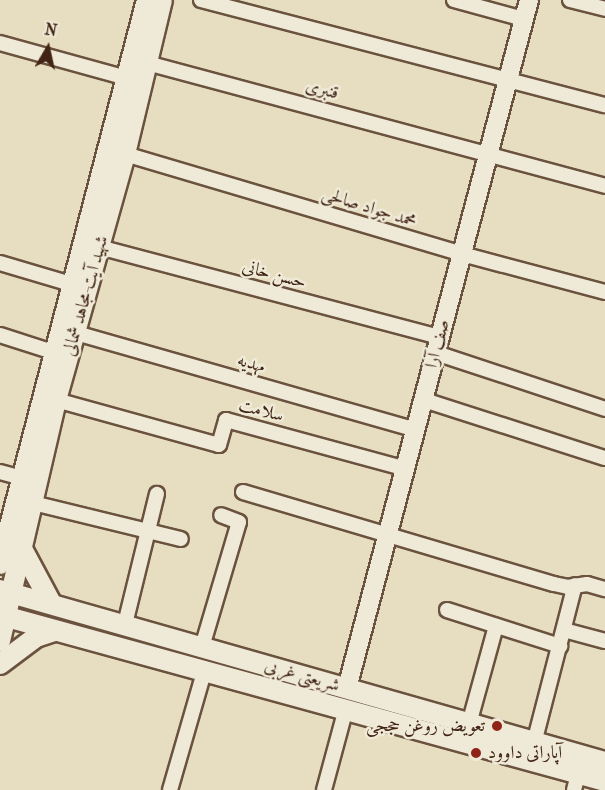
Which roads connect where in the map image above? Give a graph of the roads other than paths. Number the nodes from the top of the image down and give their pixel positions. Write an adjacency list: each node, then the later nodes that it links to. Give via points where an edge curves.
1 (147, 0): 11 (main road, شهید آیت-مجاهد شمالی)
2 (162, 0): 10 (main road, شهید آیت-مجاهد شمالی)
3 (201, 0): 12 (street)
4 (454, 0): 8 (street)
5 (529, 0): 8 (street, صف آرا)
6 (570, 0): 7 (street)
7 (605, 9)
8 (524, 19): 12 (street, صف آرا)
9 (0, 43): 11 (street)
10 (147, 63): 14 (street, قنبری); 15 (main road, شهید آیت-مجاهد شمالی)
11 (127, 78): 20 (main road, شهید آیت-مجاهد شمالی)
12 (508, 80): 13 (street); 14 (street, صف آرا)
13 (605, 105)
14 (489, 153): 16 (street, قنبری); 18 (street, صف آرا)
15 (125, 154): 17 (main road, شهید آیت-مجاهد شمالی); 18 (street, محمد جواد صالحی)
16 (605, 186)
17 (99, 247): 22 (main road, شهید آیت-مجاهد شمالی); 24 (street, حسن خانی)
18 (462, 254): 21 (street, محمد جواد صالحی); 24 (street, صف آرا)
19 (0, 263): 20 (street)
20 (71, 284): 25 (main road, شهید آیت-مجاهد شمالی)
21 (605, 292)
22 (76, 333): 26 (main road, شهید آیت-مجاهد شمالی); 29 (street, مهدیه)
23 (0, 335): 25 (street)
24 (438, 345): 27 (street, صف آرا); 28 (street, حسن خانی)
25 (53, 352): 33 (main road, شهید آیت-مجاهد شمالی)
26 (56, 400): 31 (street, سلامت, via 219,445 226,420); 36 (main road, شهید آیت-مجاهد شمالی)
27 (424, 400): 29 (street, صف آرا); 30 (street)
28 (605, 409)
29 (416, 430): 31 (street, صف آرا)
30 (605, 458)
31 (406, 469): 39 (street, صف آرا)
32 (0, 472): 33 (street)
33 (22, 478): 40 (main road, شهید آیت-مجاهد شمالی)
34 (243, 492): 39 (street)
35 (157, 494): 38 (street)
36 (33, 503): 38 (street); 40 (main road, شهید آیت-مجاهد شمالی)
37 (221, 515): 56 (street, via 239,522)
38 (148, 531): 41 (street); 49 (street)
39 (389, 534): 43 (street, via 554,584); 59 (street, صف آرا)
40 (13, 536): 42 (main road, شهید آیت-مجاهد شمالی); 45 (main road, شهید آیت-مجاهد شمالی); 46 (main road)
41 (182, 539)
42 (0, 564)
43 (575, 585): 44 (street); 51 (street)
44 (605, 589)
45 (6, 591): 46 (main road, شریعتی غربی); 48 (main road, شهید آیت-مجاهد شمالی)
46 (51, 603): 49 (main road, شریعتی غربی)
47 (447, 610): 50 (street)
48 (3, 616): 52 (main road, شریعتی غربی); 53 (main road, شهید آیت-مجاهد شمالی)
49 (125, 624): 56 (main road, شریعتی غربی)
50 (496, 626): 55 (street); 61 (street)
51 (564, 630): 54 (street); 55 (street)
52 (55, 631): 57 (main road, via 36,637); 58 (main road, شریعتی غربی)
53 (0, 641)
54 (605, 641)
55 (560, 646): 62 (street)
56 (202, 647): 59 (main road, شریعتی غربی)
57 (0, 664)
58 (204, 672): 60 (main road, شریعتی غربی); 66 (street)
59 (347, 688): 61 (main road, شریعتی غربی)
60 (345, 712): 65 (main road, شریعتی غربی); 67 (street)
61 (469, 724): 62 (main road, شریعتی غربی)
62 (534, 742): 63 (main road, شریعتی غربی)
63 (605, 762)
64 (605, 781): 65 (main road, شریعتی غربی)
65 (576, 782)
66 (170, 790)
67 (324, 790)

